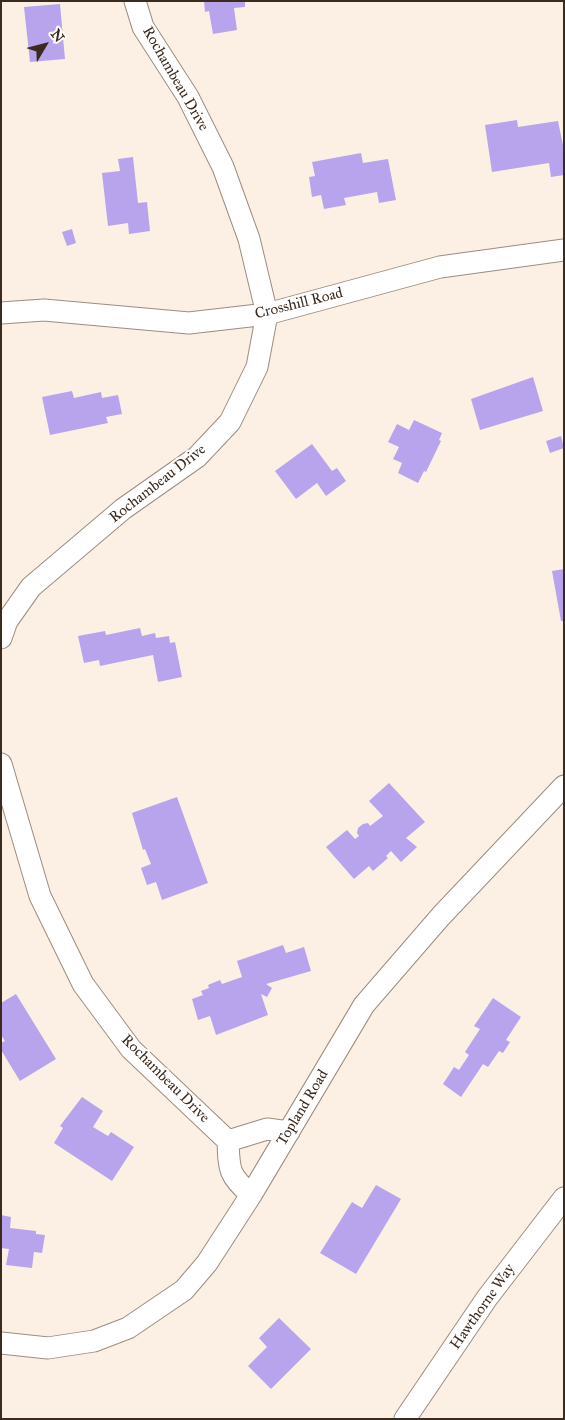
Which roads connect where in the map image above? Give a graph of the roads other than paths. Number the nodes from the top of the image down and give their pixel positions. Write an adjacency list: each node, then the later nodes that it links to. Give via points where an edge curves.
1 (135, 1): 4 (street, Rochambeau Drive, via 143,28 188,97 223,167 249,239)
2 (564, 250): 4 (street, Crosshill Road, via 440,267)
3 (1, 313): 4 (street, Crosshill Road, via 44,310 189,323)
4 (267, 314): 5 (street, Rochambeau Drive, via 257,367 230,422 197,457 124,509 31,587 7,621)
5 (1, 638)
6 (1, 764): 9 (street, Rochambeau Drive, via 40,896 83,984 131,1049)
7 (564, 786): 8 (street, Topland Road, via 441,916 364,1005)
8 (289, 1132): 9 (street, via 267,1129); 10 (street, Topland Road)
9 (228, 1141): 10 (street, via 228,1163 233,1178)
10 (251, 1195): 12 (street, Topland Road, via 207,1263 184,1290 128,1328 94,1341 51,1347)
11 (564, 1198): 13 (street, Hawthorne Way, via 487,1298)
12 (1, 1343)
13 (405, 1419)

